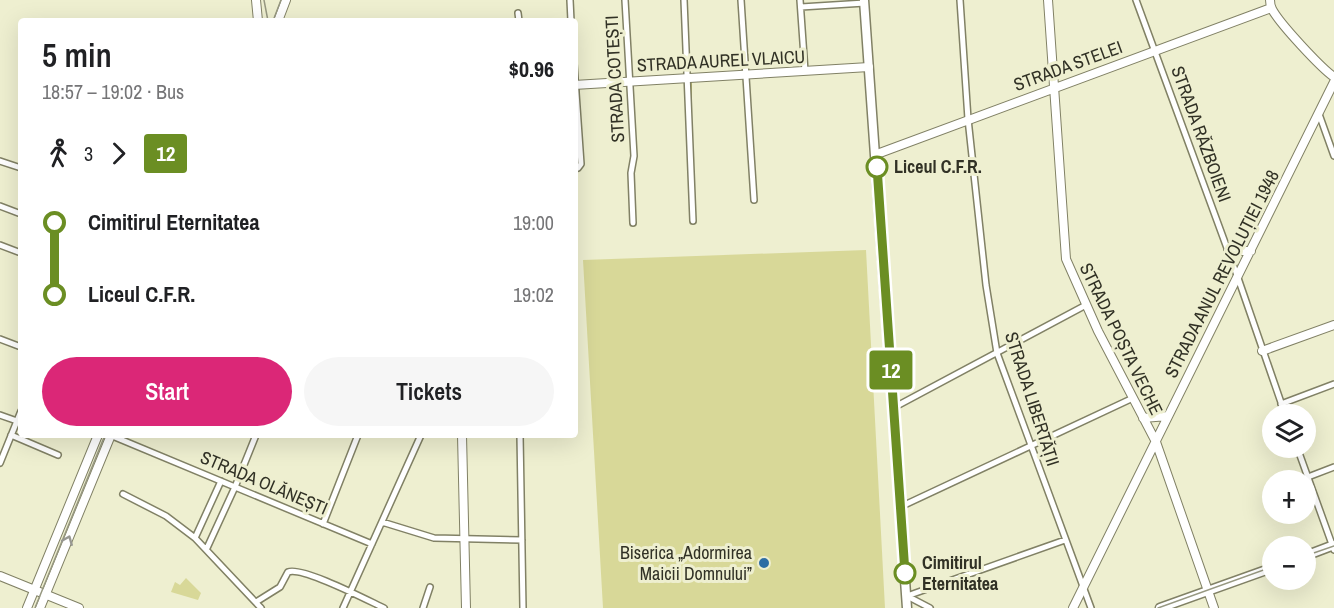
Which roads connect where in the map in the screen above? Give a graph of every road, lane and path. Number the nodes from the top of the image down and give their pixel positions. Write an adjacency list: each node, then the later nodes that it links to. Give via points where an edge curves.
1 (255, 0): 14 (street)
2 (286, 0): 15 (street)
3 (570, 0): 17 (street)
4 (625, 0): 24 (street, STRADA COTEȘTI)
5 (684, 0): 23 (street)
6 (741, 0): 21 (street)
7 (960, 0): 29 (street, STRADA LIBERTĂȚII)
8 (1048, 0): 27 (street, STRADA POȘTA VECHE)
9 (1136, 0): 18 (street, STRADA RĂZBOIENI)
10 (864, 1): 11 (street); 19 (main road)
11 (801, 3): 20 (street)
12 (1271, 4): 18 (street, STRADA STELEI); 22 (street, via 1299,42)
13 (519, 13): 16 (street)
14 (258, 18)
15 (279, 18)
16 (519, 18)
17 (571, 18)
18 (1154, 51): 27 (street, STRADA STELEI); 42 (street, STRADA RĂZBOIENI)
19 (869, 68): 20 (street, STRADA AUREL VLAICU); 31 (main road)
20 (805, 71): 21 (street, STRADA AUREL VLAICU)
21 (746, 74): 23 (street, STRADA AUREL VLAICU); 36 (street)
22 (1334, 77)
23 (688, 78): 24 (street, STRADA AUREL VLAICU); 39 (street)
24 (630, 81): 26 (street, STRADA AUREL VLAICU); 40 (street, STRADA COTEȘTI)
25 (1334, 82): 28 (street, STRADA ANUL REVOLUȚIEI 1948)
26 (578, 85)
27 (1054, 87): 29 (street, STRADA STELEI); 46 (street, STRADA POȘTA VECHE, via 1066,259)
28 (1319, 114): 32 (street); 43 (street, STRADA ANUL REVOLUȚIEI 1948)
29 (968, 119): 31 (street, STRADA STELEI); 51 (street, STRADA LIBERTĂȚII)
30 (578, 124): 35 (street)
31 (877, 154): 55 (main road)
32 (1334, 156)
33 (0, 161): 34 (street)
34 (18, 167)
35 (578, 168)
36 (754, 200)
37 (0, 206): 38 (street)
38 (18, 212)
39 (693, 220)
40 (633, 223)
41 (0, 245): 44 (street)
42 (1228, 251): 43 (street); 45 (street, STRADA RĂZBOIENI)
43 (1251, 251): 45 (street, STRADA ANUL REVOLUȚIEI 1948)
44 (18, 252)
45 (1238, 278): 50 (street, STRADA RĂZBOIENI); 57 (street, STRADA ANUL REVOLUȚIEI 1948)
46 (1086, 306): 51 (street); 53 (street, STRADA POȘTA VECHE)
47 (1334, 325): 50 (street)
48 (0, 339): 49 (street)
49 (18, 346)
50 (1262, 351): 54 (street, STRADA RĂZBOIENI)
51 (997, 353): 55 (street); 72 (street, STRADA LIBERTĂȚII)
52 (1334, 384): 54 (street)
53 (1133, 399): 58 (street, STRADA POȘTA VECHE); 72 (street)
54 (1281, 404)
55 (893, 408): 81 (main road)
56 (0, 415): 59 (street)
57 (1168, 416): 58 (street); 71 (street, STRADA ANUL REVOLUȚIEI 1948)
58 (1143, 418): 71 (street, STRADA POȘTA VECHE)
59 (17, 422): 60 (street)
60 (11, 435): 62 (street); 74 (street)
61 (18, 438): 73 (street)
62 (18, 438)
63 (97, 438): 96 (street)
64 (109, 438): 99 (street, one-way to 64)
65 (117, 438): 77 (street, STRADA OLĂNEȘTI)
66 (255, 438): 78 (street)
67 (357, 438): 83 (street)
68 (420, 438): 82 (street)
69 (462, 438): 85 (street)
70 (520, 438): 86 (street)
71 (1156, 442): 94 (street, STRADA ANUL REVOLUȚIEI 1948); 97 (street, STRADA POȘTA VECHE)
72 (1030, 447): 81 (street); 87 (street, STRADA LIBERTĂȚII)
73 (58, 455)
74 (0, 463)
75 (1334, 468): 76 (street)
76 (1316, 474)
77 (221, 482): 78 (street, STRADA OLĂNEȘTI); 84 (street)
78 (235, 487): 83 (street, STRADA OLĂNEȘTI); 90 (street)
79 (123, 494): 84 (street, via 166,516)
80 (1316, 499): 89 (street)
81 (900, 507): 100 (main road)
82 (382, 522): 85 (street, via 434,538); 88 (street)
83 (323, 524): 88 (street, STRADA OLĂNEȘTI)
84 (195, 538): 90 (street)
85 (465, 540): 86 (street); 109 (street)
86 (522, 540): 110 (street)
87 (1065, 540): 94 (street, STRADA LIBERTĂȚII); 100 (street)
88 (372, 544): 98 (street)
89 (1334, 547): 91 (main road)
90 (207, 548): 101 (street)
91 (1316, 553)
92 (1262, 572): 97 (main road)
93 (0, 576): 96 (street)
94 (1083, 586): 113 (street, STRADA ANUL REVOLUȚIEI 1948); 114 (street, STRADA LIBERTĂȚII)
95 (429, 587): 108 (street)
96 (35, 590): 99 (street); 102 (street)
97 (1208, 591): 115 (main road); 116 (street, STRADA POȘTA VECHE)
98 (351, 592): 101 (street, via 291,571 280,587); 106 (street); 107 (street)
99 (46, 594): 103 (street); 104 (street)
100 (907, 596): 111 (main road); 112 (street)
101 (256, 602): 105 (street)
102 (27, 608)
103 (40, 608)
104 (79, 608)
105 (261, 608)
106 (344, 608)
107 (384, 608)
108 (423, 608)
109 (466, 608)
110 (524, 608)
111 (908, 608)
112 (930, 608)
113 (1073, 608)
114 (1091, 608)
115 (1160, 608)
116 (1214, 608)

